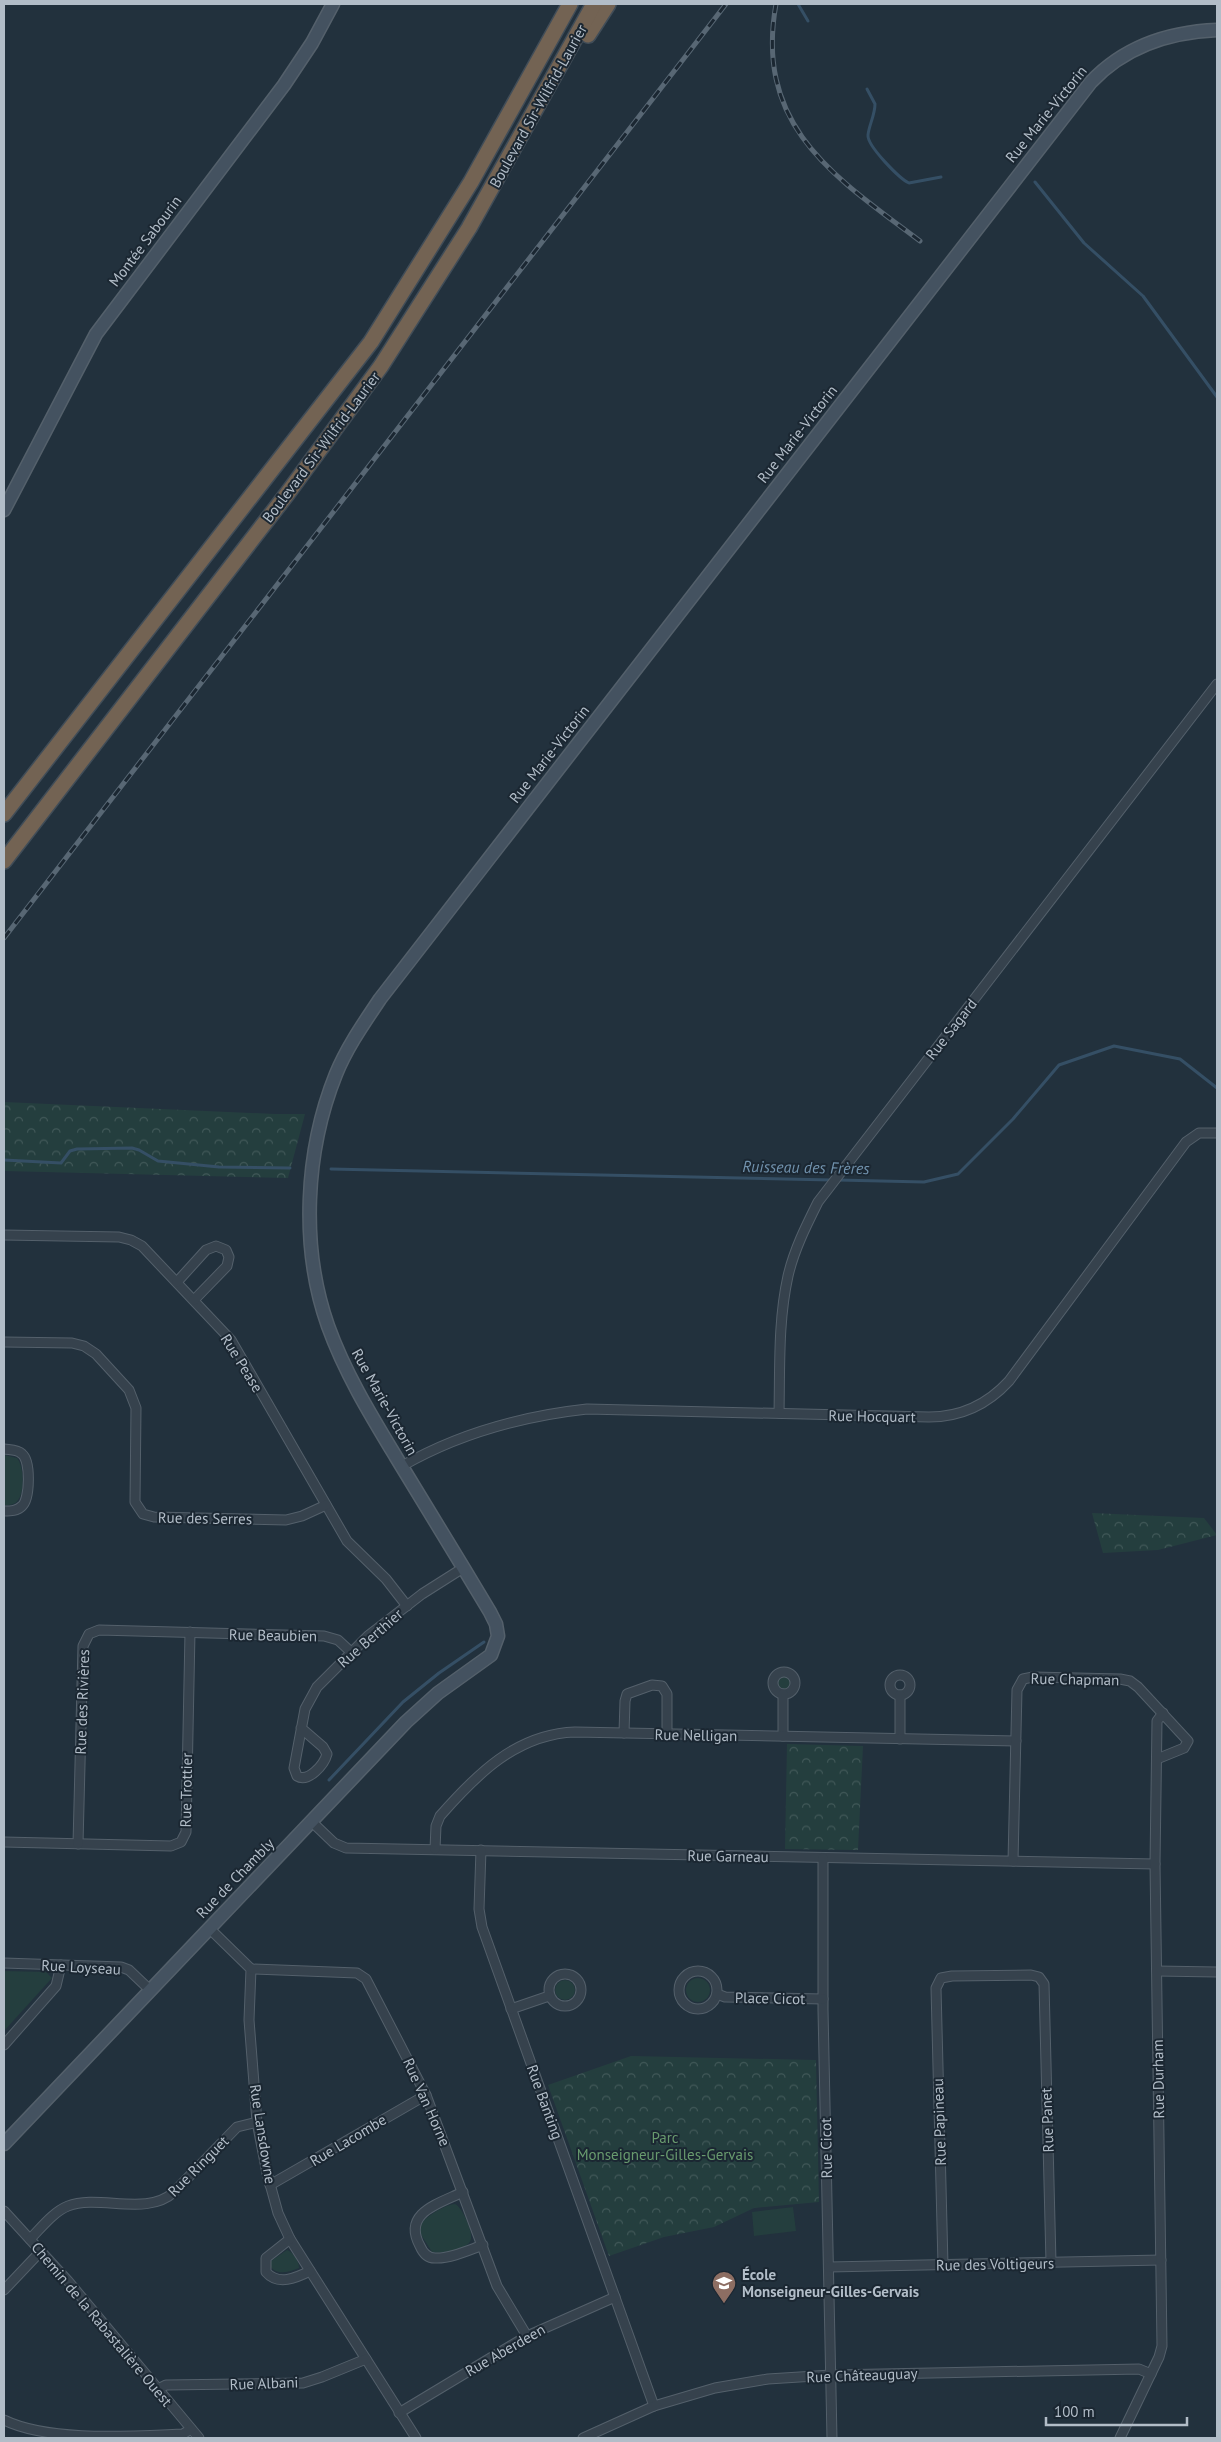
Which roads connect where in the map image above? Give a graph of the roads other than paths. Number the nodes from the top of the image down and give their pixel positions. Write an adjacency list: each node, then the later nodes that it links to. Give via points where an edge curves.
1 (333, 4): 7 (street, Montée Sabourin, via 288,80 96,334)
2 (570, 4): 9 (highway, Boulevard Sir-Wilfrid-Laurier, via 478,170 371,342)
3 (594, 4): 6 (highway, Boulevard Sir-Wilfrid-Laurier)
4 (608, 4): 6 (highway)
5 (1217, 30): 18 (street, Rue Marie-Victorin, via 1177,34 1137,47 1115,60 1091,82 380,999 349,1046 330,1092 315,1155 310,1206 312,1252 321,1302 336,1345 354,1386)
6 (515, 148): 10 (highway, Boulevard Sir-Wilfrid-Laurier, via 438,279 357,401)
7 (4, 510)
8 (1217, 684): 16 (street, Rue Sagard, via 818,1202 800,1236 788,1275 783,1309)
9 (4, 814)
10 (4, 861)
11 (1217, 1133): 16 (street, Rue Hocquart, via 1199,1133 1182,1146 1014,1376 986,1401 959,1414 936,1417)
12 (4, 1235): 13 (street, Rue Pease, via 127,1238 142,1246)
13 (177, 1282): 14 (street, Rue Pease); 14 (street, via 206,1250 216,1246 226,1250 230,1259 227,1266)
14 (194, 1300): 19 (street, Rue Pease, via 231,1340)
15 (4, 1342): 19 (street, Rue des Serres, via 84,1346 96,1354 129,1390 136,1408 135,1502 144,1514 154,1517 286,1520)
16 (778, 1413): 18 (street, Rue Hocquart, via 587,1409 492,1428)
17 (4, 1449): 20 (street, via 20,1452 28,1466 24,1503 16,1510)
18 (402, 1466): 21 (street, Rue Marie-Victorin)
19 (326, 1505): 22 (street, Rue Pease, via 353,1549 378,1571)
20 (4, 1511)
21 (464, 1568): 22 (street, Rue Berthier); 24 (street, Rue Marie-Victorin, via 496,1624)
22 (407, 1606): 25 (street, Rue Berthier)
23 (190, 1632): 25 (street, Rue Beaubien, via 328,1636); 38 (street, Rue des Rivières, via 96,1630 85,1638); 38 (street, Rue Trottier, via 184,1838 171,1846)
24 (497, 1644): 36 (street, Rue de Chambly, via 488,1658 438,1693 406,1722)
25 (351, 1652): 29 (street, Rue Berthier, via 313,1692)
26 (783, 1694): 32 (street)
27 (900, 1695): 33 (street)
28 (1163, 1713): 34 (street, Rue Chapman, via 1136,1685 1126,1680 1028,1677 1017,1688); 35 (street, Rue Durham, via 1157,1721); 35 (street, Rue Chapman, via 1188,1742 1184,1748)
29 (301, 1728): 29 (street, Rue Berthier, via 294,1770 298,1777 305,1778 325,1760 327,1754)
30 (624, 1733): 31 (street, Rue Nelligan); 31 (street, via 627,1694 657,1684 667,1694); 39 (street, Rue Nelligan, via 552,1734 510,1751 485,1769 440,1816)
31 (667, 1734): 32 (street, Rue Nelligan)
32 (782, 1736): 33 (street, Rue Nelligan)
33 (900, 1739): 34 (street, Rue Nelligan)
34 (1016, 1741): 42 (street, Rue Chapman)
35 (1157, 1758): 43 (street, Rue Durham)
36 (311, 1821): 39 (street, Rue Garneau, via 334,1843 343,1847); 44 (street, Rue de Chambly)
37 (4, 1842): 38 (street)
38 (78, 1844)
39 (435, 1849): 40 (street, Rue Garneau)
40 (480, 1850): 41 (street, Rue Garneau); 55 (street, Rue Banting, via 481,1921)
41 (823, 1858): 42 (street, Rue Garneau); 54 (street, Rue Cicot)
42 (1013, 1861): 43 (street, Rue Garneau)
43 (1155, 1864): 48 (street, Rue Durham)
44 (209, 1928): 47 (street); 51 (street, Rue de Chambly)
45 (4, 1964): 46 (street, Rue Loyseau)
46 (61, 1966): 51 (street, Rue Loyseau, via 124,1968); 56 (street, via 56,1986)
47 (251, 1969): 57 (street, Rue Van Horne, via 362,1975); 58 (street, Rue Lansdowne, via 249,2020)
48 (1157, 1971): 49 (street); 67 (street, Rue Durham)
49 (1217, 1972)
50 (1041, 1979): 68 (street, Rue Panet, via 1045,1989); 69 (street, Rue Papineau, via 1031,1975 945,1976 936,1985)
51 (150, 1990): 59 (street, Rue de Chambly)
52 (717, 1994): 52 (street, Place Cicot, via 715,1981 700,1971 689,1973 679,1988 682,2000 692,2008 711,2004); 54 (street, Place Cicot, via 725,1997)
53 (550, 1996): 55 (street)
54 (823, 1998): 70 (street, Rue Cicot)
55 (511, 2009): 73 (street, Rue Banting)
56 (4, 2045)
57 (426, 2094): 60 (street, Rue Lacombe); 61 (street, Rue Van Horne)
58 (257, 2122): 60 (street, Rue Lansdowne); 63 (street, Rue Ringuet, via 237,2127 164,2199 150,2203 72,2205 60,2211)
59 (4, 2144)
60 (270, 2185): 64 (street, Rue Lansdowne)
61 (463, 2192): 65 (street, Rue Van Horne); 65 (street, via 419,2216 414,2226 415,2236 423,2252 433,2258)
62 (4, 2211): 63 (street, Chemin de la Rabastalière Ouest)
63 (30, 2239): 66 (street, Chemin de la Rabastalière Ouest)
64 (290, 2239): 71 (street, Rue Lansdowne); 71 (street, via 266,2258 266,2272 272,2278 282,2280)
65 (483, 2246): 74 (street, Rue Van Horne, via 500,2291)
66 (41, 2251): 72 (street); 78 (street, Chemin de la Rabastalière Ouest)
67 (1161, 2260): 68 (street, Rue des Voltigeurs); 76 (street, Rue Durham, via 1162,2346)
68 (1051, 2262): 69 (street, Rue des Voltigeurs)
69 (943, 2265): 70 (street, Rue des Voltigeurs)
70 (829, 2267): 77 (street, Rue Cicot)
71 (310, 2271): 75 (street, Rue Lansdowne)
72 (4, 2290)
73 (615, 2297): 74 (street, Rue Aberdeen); 79 (street, Rue Banting)
74 (527, 2336): 80 (street, Rue Aberdeen)
75 (366, 2359): 78 (street, Rue Albani, via 322,2378 303,2382 166,2385); 80 (street, Rue Lansdowne)
76 (1151, 2374): 77 (street, Rue Châteauguay, via 1139,2370); 87 (street, Rue Durham)
77 (831, 2375): 79 (street, Rue Châteauguay, via 745,2382); 86 (street, Rue Cicot)
78 (158, 2389): 82 (street, Chemin de la Rabastalière Ouest)
79 (654, 2406): 85 (street, Rue Châteauguay)
80 (400, 2413): 84 (street, Rue Lansdowne)
81 (4, 2420): 82 (street, via 25,2431 63,2438 184,2434)
82 (191, 2429): 83 (street, Chemin de la Rabastalière Ouest)
83 (199, 2438)
84 (416, 2438)
85 (583, 2438)
86 (832, 2438)
87 (1120, 2438)

